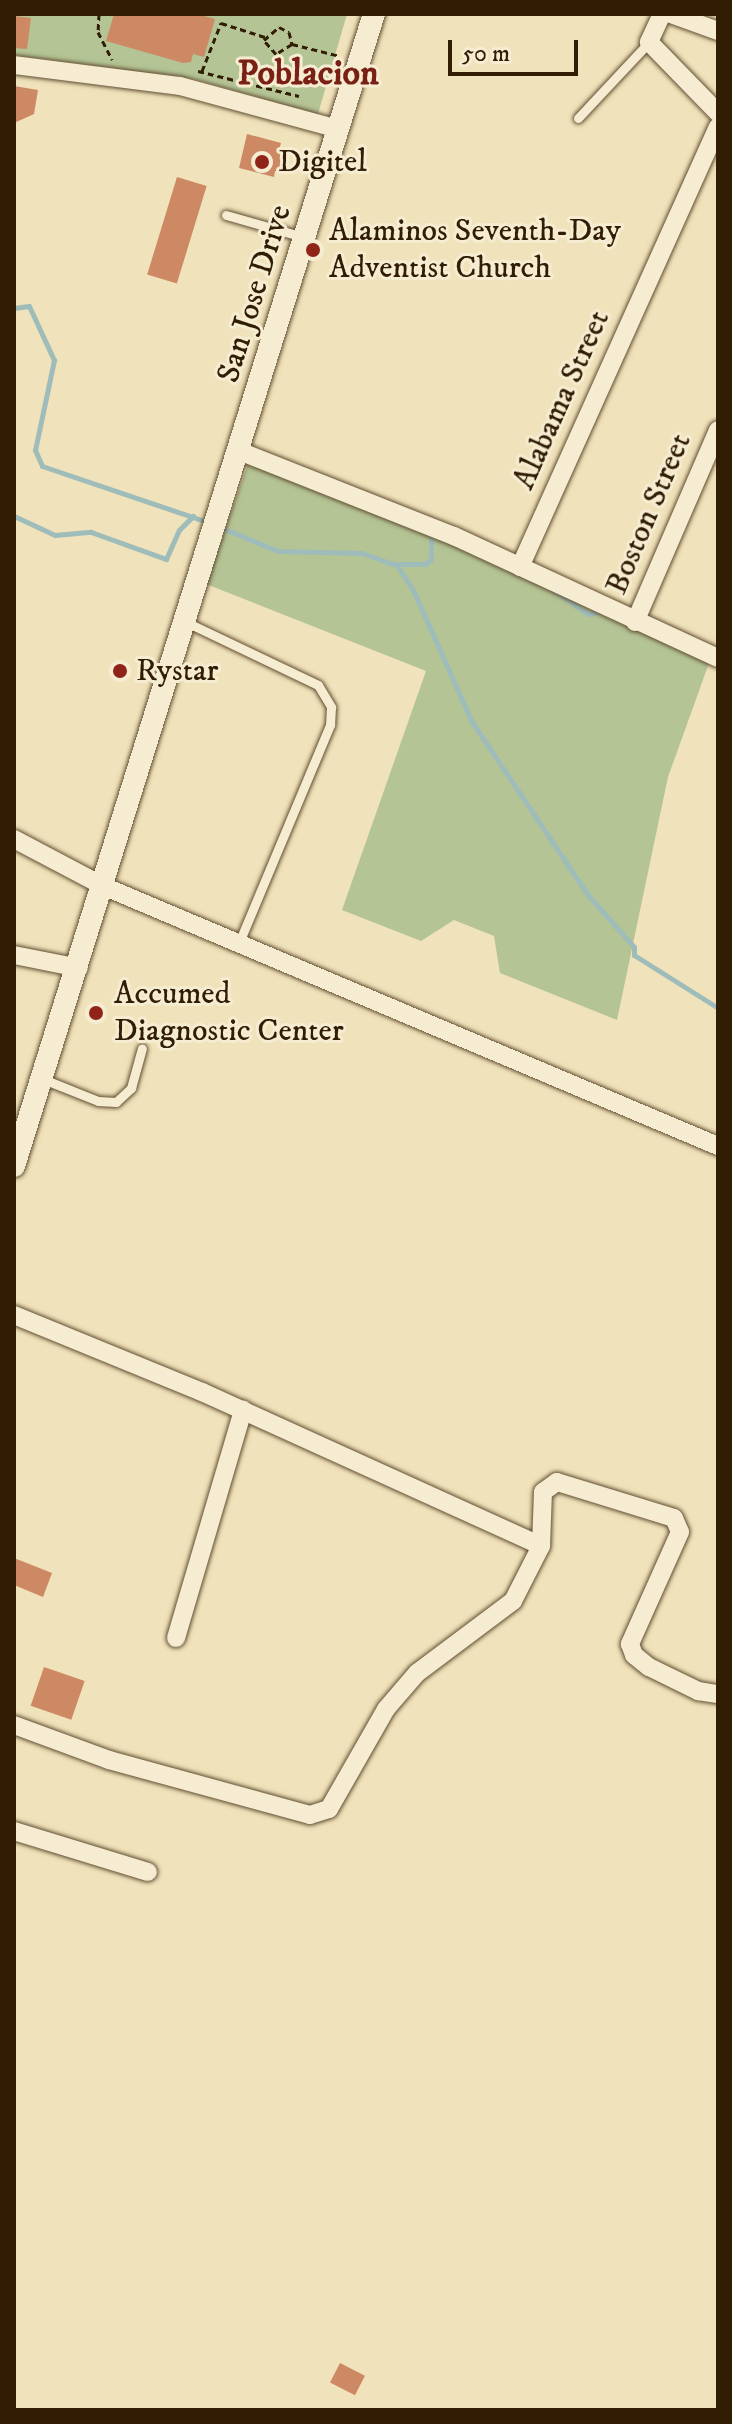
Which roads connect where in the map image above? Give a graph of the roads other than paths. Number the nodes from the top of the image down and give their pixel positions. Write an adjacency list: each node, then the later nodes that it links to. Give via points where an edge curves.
1 (374, 14): 10 (street, San Jose Drive)
2 (662, 14): 5 (street)
3 (671, 14): 4 (street)
4 (718, 31)
5 (649, 42): 7 (street); 8 (lane)
6 (14, 65): 10 (street, via 180,86)
7 (718, 113)
8 (578, 118)
9 (718, 127): 15 (street, Alabama Street)
10 (338, 129): 12 (street, San Jose Drive)
11 (226, 215): 12 (lane)
12 (306, 237): 14 (street, San Jose Drive)
13 (718, 430): 17 (street, Boston Street)
14 (239, 451): 15 (street); 16 (street, San Jose Drive)
15 (520, 567): 17 (street)
16 (185, 622): 20 (street, San Jose Drive); 21 (lane, via 318,685 331,707 330,725)
17 (635, 622): 18 (street)
18 (718, 658)
19 (14, 839): 20 (street)
20 (103, 886): 21 (street); 23 (street, San Jose Drive)
21 (238, 945): 26 (street)
22 (14, 955): 23 (street)
23 (79, 968): 25 (street, San Jose Drive)
24 (142, 1048): 25 (lane, via 131,1088 116,1102 98,1101)
25 (43, 1079): 27 (street, San Jose Drive)
26 (718, 1146)
27 (14, 1166)
28 (14, 1315): 29 (street)
29 (243, 1410): 30 (street); 31 (street)
30 (541, 1546): 32 (street, via 543,1492 557,1482 674,1518 680,1532 630,1644 649,1667 698,1691); 33 (street, via 513,1601 417,1673 386,1709 340,1797 321,1812 310,1815 109,1760)
31 (176, 1638)
32 (718, 1694)
33 (14, 1725)
34 (14, 1831): 35 (street)
35 (148, 1872)

